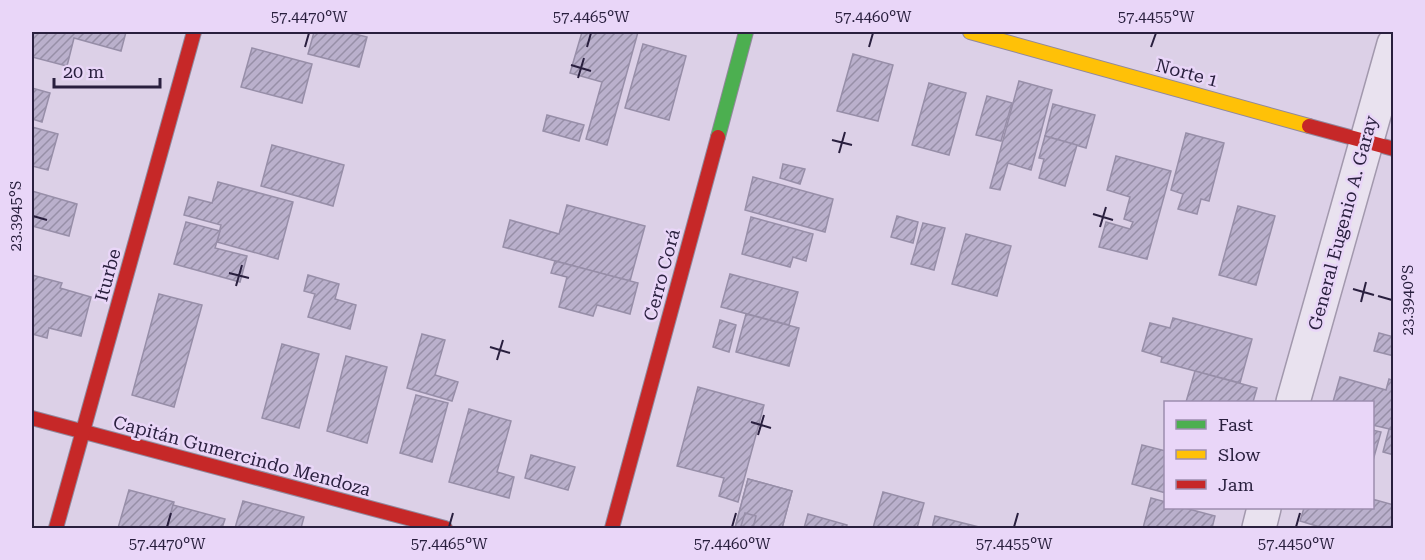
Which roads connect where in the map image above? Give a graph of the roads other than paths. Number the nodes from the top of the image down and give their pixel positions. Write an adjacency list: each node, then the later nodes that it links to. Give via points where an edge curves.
1 (194, 32): 8 (street, Iturbe)
2 (746, 32): 12 (street, Cerro Corá)
3 (970, 32): 5 (street, Norte 1)
4 (1394, 44): 5 (street, General Eugenio A. Garay)
5 (1379, 145): 6 (street, General Eugenio A. Garay)
6 (1293, 401)
7 (32, 418): 8 (street, Capitán Gumercindo Mendoza)
8 (83, 432): 10 (street, Iturbe); 11 (street, Capitán Gumercindo Mendoza)
9 (1264, 509): 13 (street)
10 (56, 528)
11 (445, 528)
12 (612, 528)
13 (1259, 528)

